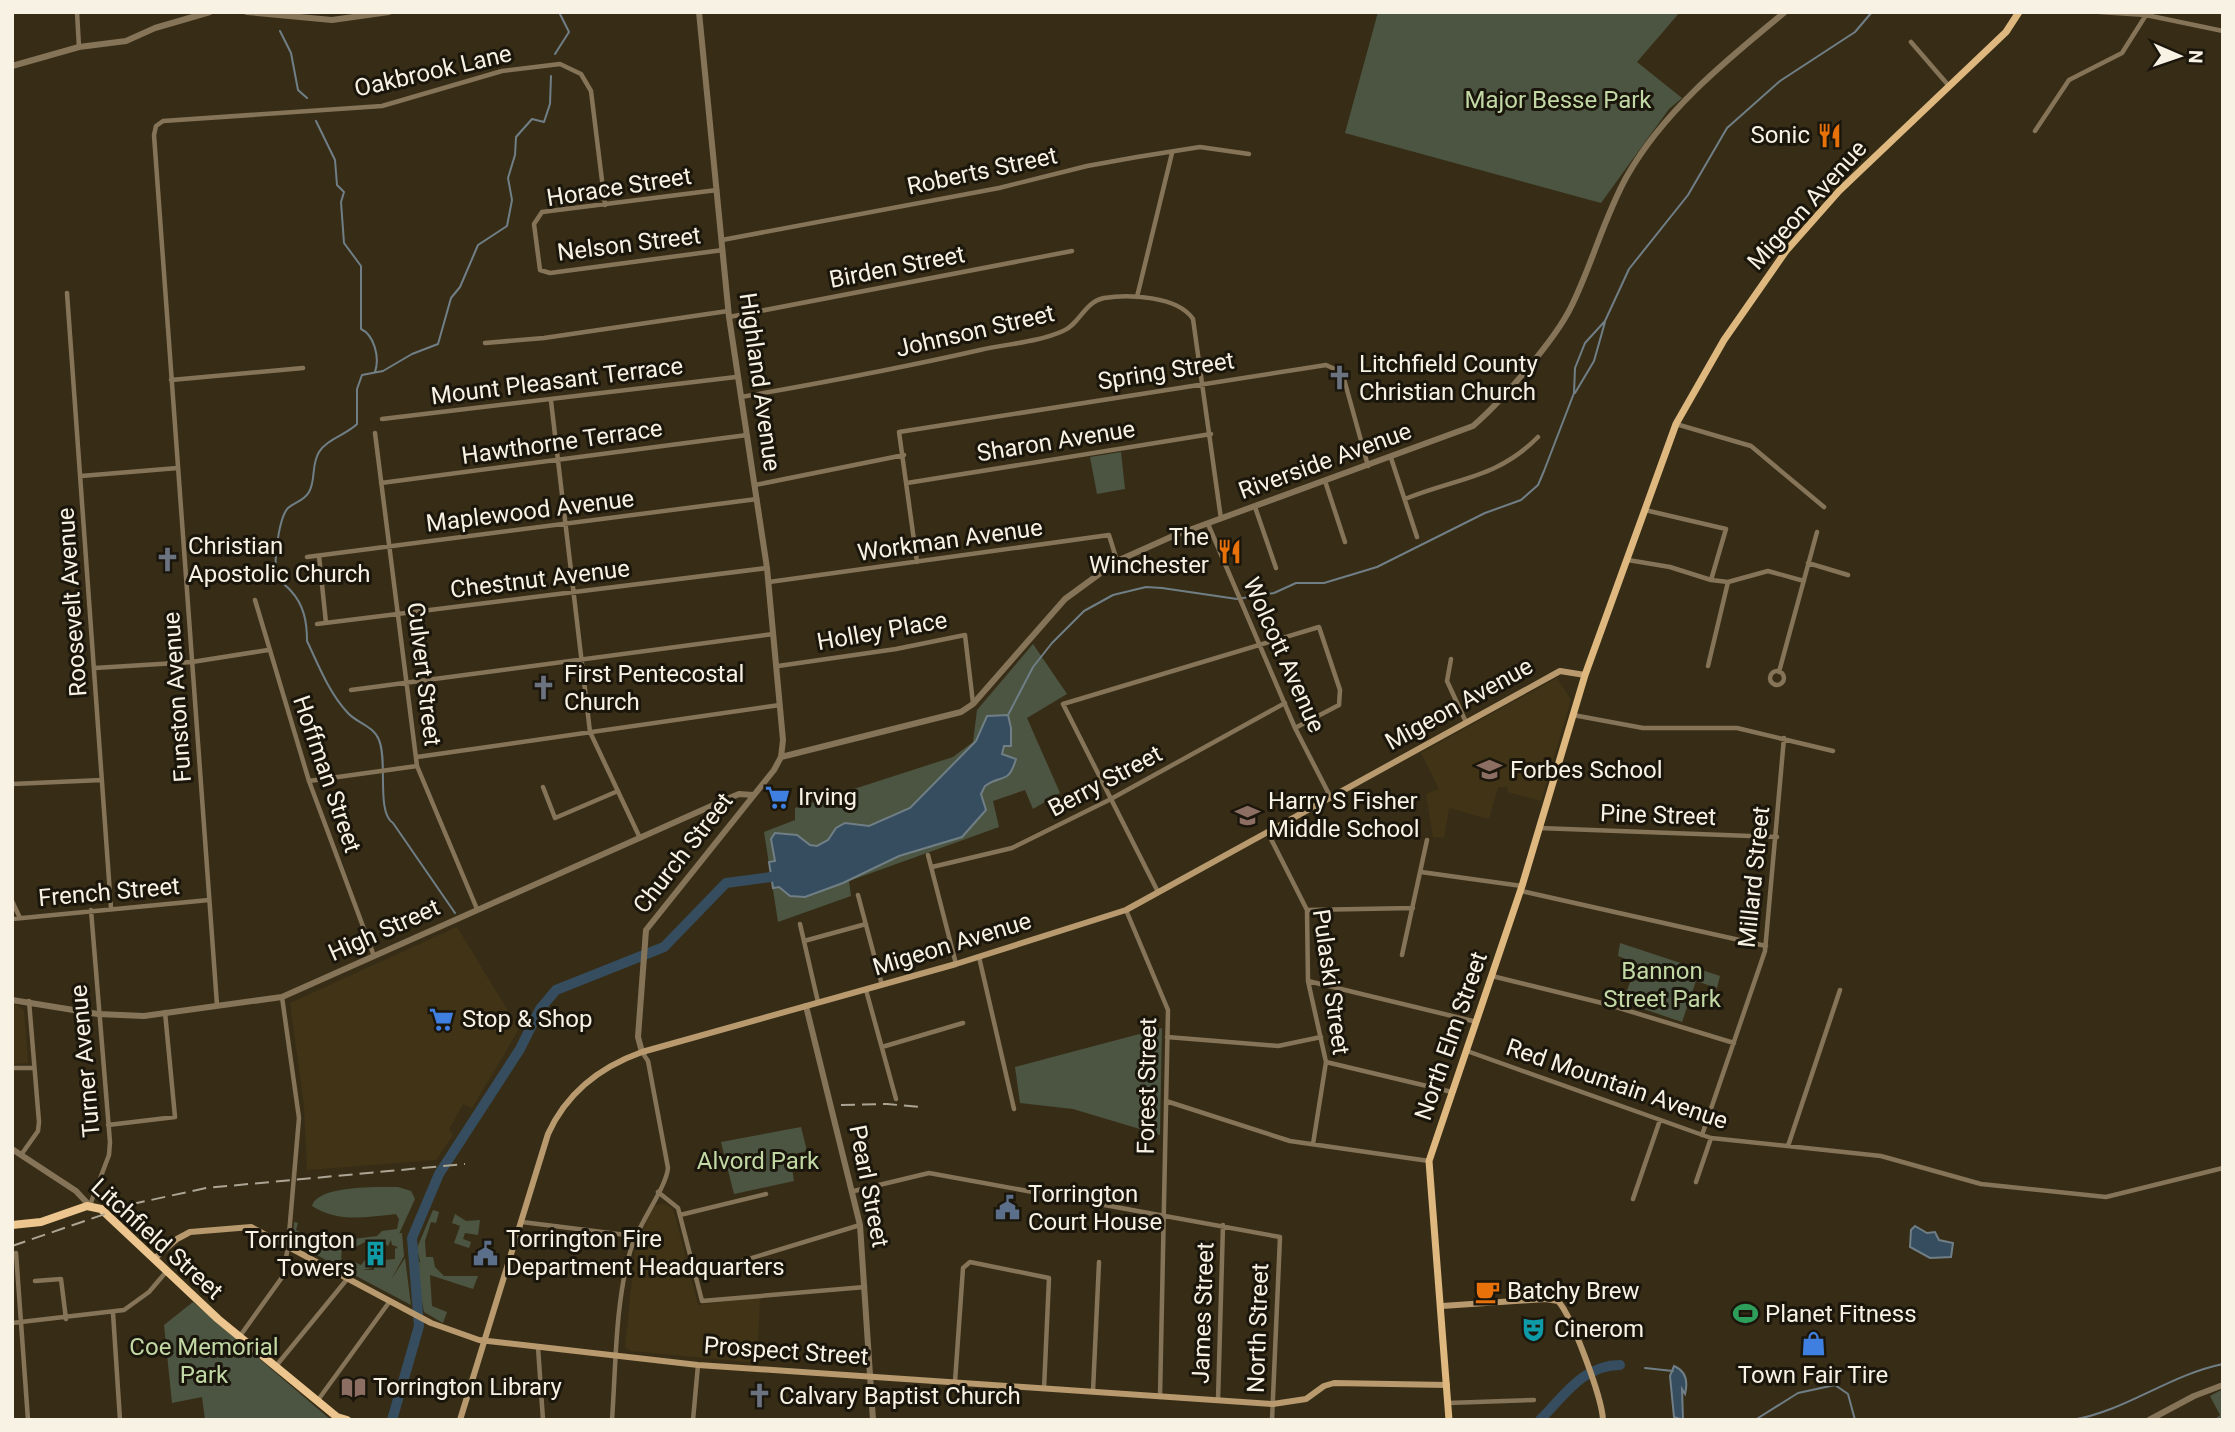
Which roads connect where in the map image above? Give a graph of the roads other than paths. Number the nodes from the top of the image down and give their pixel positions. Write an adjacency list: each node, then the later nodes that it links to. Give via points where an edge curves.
1 (77, 12): 13 (street)
2 (210, 12): 13 (street, via 126,41)
3 (247, 12): 9 (street)
4 (389, 12): 9 (street, via 332,20)
5 (699, 12): 20 (street, Highland Avenue)
6 (1785, 12): 43 (street, Riverside Avenue, via 1667,118 1628,176 1569,311 1488,413 1473,426)
7 (2019, 12): 15 (main road, Migeon Avenue, via 2006,32)
8 (2100, 12): 10 (street)
9 (298, 15)
10 (2146, 15): 11 (street); 16 (street, via 2122,52 2069,80)
11 (2223, 31)
12 (1911, 42): 15 (street)
13 (79, 47): 14 (street)
14 (12, 66)
15 (1950, 86): 37 (main road, Migeon Avenue, via 1839,191 1786,251 1725,337)
16 (2035, 131)
17 (154, 135): 21 (street, Oakbrook Lane, via 163,121 382,106 502,71 560,64 581,74 591,91); 32 (street, Funston Avenue)
18 (1172, 153): 19 (street, Roberts Street, via 1200,148); 22 (street, Roberts Street); 27 (street)
19 (1249, 154)
20 (717, 190): 21 (street, Horace Street); 22 (street, Highland Avenue)
21 (605, 205): 25 (street, Horace Street, via 542,212 534,224)
22 (722, 240): 23 (street, Highland Avenue)
23 (723, 250): 25 (street, Nelson Street, via 550,273); 28 (street, Highland Avenue)
24 (1072, 251): 28 (street, Birden Street)
25 (540, 270)
26 (67, 293): 47 (street, Roosevelt Avenue)
27 (1137, 297): 33 (street, Johnson Street, via 1187,310 1195,328); 34 (street, Johnson Street, via 1100,299 1064,331)
28 (728, 314): 29 (street, Birden Street); 31 (street, Highland Avenue)
29 (485, 343)
30 (303, 368): 32 (street)
31 (736, 377): 34 (street, Highland Avenue); 35 (street, Mount Pleasant Terrace)
32 (171, 380): 46 (street, Funston Avenue)
33 (1202, 382): 39 (street); 42 (street, Spring Street, via 900,432); 45 (street, Spring Street, via 1326,365 1337,370 1344,379)
34 (740, 398): 40 (street, Highland Avenue)
35 (551, 401): 36 (street, Mount Pleasant Terrace); 44 (street)
36 (382, 419)
37 (1676, 424): 55 (street, via 1751,446); 56 (main road, Migeon Avenue)
38 (375, 433): 49 (street, Culvert Street)
39 (1211, 434): 50 (street, Sharon Avenue); 57 (street)
40 (747, 435): 44 (street, Hawthorne Terrace); 51 (street, Highland Avenue)
41 (1538, 438): 53 (street, via 1504,466)
42 (904, 455): 50 (street); 51 (street)
43 (1391, 458): 45 (street, Riverside Avenue); 53 (street)
44 (558, 461): 49 (street, Hawthorne Terrace); 58 (street)
45 (1368, 466): 48 (street, Riverside Avenue)
46 (178, 468): 47 (street); 87 (street, Funston Avenue)
47 (81, 476): 90 (street, Roosevelt Avenue)
48 (1325, 481): 54 (street, Riverside Avenue); 62 (street)
49 (381, 483): 63 (street, Culvert Street)
50 (907, 483): 68 (street)
51 (755, 485): 52 (street, Highland Avenue)
52 (757, 499): 58 (street, Maplewood Avenue); 70 (street, Highland Avenue)
53 (1405, 499): 61 (street)
54 (1255, 507): 57 (street, Riverside Avenue); 71 (street)
55 (1824, 507)
56 (1645, 510): 66 (main road, Migeon Avenue); 73 (street, via 1726,529)
57 (1221, 519): 59 (street, Riverside Avenue)
58 (566, 524): 63 (street, Maplewood Avenue); 77 (street)
59 (1208, 524): 67 (street, Riverside Avenue); 83 (street, Wolcott Avenue)
60 (1817, 532): 69 (street)
61 (1417, 537)
62 (1345, 542)
63 (390, 547): 64 (street, Maplewood Avenue); 79 (street, Culvert Street)
64 (319, 556): 65 (street, Maplewood Avenue); 80 (street)
65 (307, 557)
66 (1628, 560): 73 (street); 92 (main road, Migeon Avenue)
67 (1117, 561): 68 (street, Workman Avenue, via 1109,535); 96 (street, Riverside Avenue, via 1065,599)
68 (917, 562): 75 (street, Workman Avenue)
69 (1808, 563): 72 (street); 74 (street)
70 (767, 568): 75 (street, Highland Avenue); 77 (street, Chestnut Avenue)
71 (1276, 568)
72 (1848, 575)
73 (1711, 580): 76 (street)
74 (1804, 581): 76 (street, via 1768,571); 91 (street)
75 (769, 582): 82 (street, Highland Avenue)
76 (1728, 582): 89 (street)
77 (573, 592): 79 (street, Chestnut Avenue); 86 (street)
78 (255, 600): 84 (street, Hoffman Street)
79 (399, 614): 80 (street, Chestnut Avenue); 93 (street, Culvert Street)
80 (326, 623): 81 (street, Chestnut Avenue)
81 (317, 624)
82 (774, 634): 86 (street); 88 (street, Highland Avenue)
83 (1259, 644): 95 (street, Wolcott Avenue); 100 (street, via 1319,627 1340,690 1339,705); 114 (street, via 1063,704)
84 (268, 650): 87 (street); 108 (street, Hoffman Street)
85 (1451, 659): 99 (street, via 1447,681)
86 (580, 660): 93 (street); 101 (street)
87 (192, 662): 90 (street); 126 (street, Funston Avenue)
88 (778, 666): 96 (street, Holley Place, via 965,635); 97 (street, Highland Avenue)
89 (1708, 666)
90 (95, 668): 107 (street, Roosevelt Avenue)
91 (1779, 672)
92 (1585, 675): 98 (main road, North Elm Street); 99 (main road, Migeon Avenue, via 1560,671)
93 (408, 682): 94 (street); 104 (street, Culvert Street)
94 (351, 690)
95 (1285, 703): 100 (street, Wolcott Avenue); 114 (street, Berry Street)
96 (973, 704): 105 (street, Riverside Avenue, via 954,714)
97 (781, 705): 101 (street); 105 (street, Highland Avenue)
98 (1573, 715): 102 (street, via 1643,729 1725,727); 115 (main road, North Elm Street)
99 (1466, 722): 113 (main road, Migeon Avenue)
100 (1295, 729): 113 (street, Wolcott Avenue)
101 (590, 732): 104 (street); 111 (street)
102 (1784, 738): 103 (street); 117 (street, Millard Street)
103 (1833, 751)
104 (417, 757): 106 (street, Culvert Street)
105 (781, 757): 112 (street, Church Street)
106 (418, 766): 108 (street); 131 (street, Culvert Street)
107 (102, 780): 109 (street); 128 (street, Roosevelt Avenue)
108 (309, 781): 140 (street, Hoffman Street)
109 (12, 784)
110 (543, 787): 111 (street, via 555,818)
111 (618, 791): 118 (street)
112 (753, 795): 118 (street, High Street, via 739,794); 164 (street, Church Street, via 646,930 638,1037)
113 (1331, 798): 116 (main road, Migeon Avenue)
114 (1109, 800): 121 (street, Berry Street, via 1012,848); 124 (street)
115 (1539, 828): 117 (street, Pine Street); 123 (main road, North Elm Street)
116 (1268, 832): 124 (main road, Migeon Avenue); 133 (street, Pulaski Street)
117 (1777, 837): 139 (street, Millard Street)
118 (640, 838): 131 (street, High Street)
119 (1427, 840): 122 (street)
120 (928, 855): 121 (street)
121 (932, 867): 143 (street)
122 (1421, 872): 123 (street); 129 (street)
123 (1522, 889): 139 (street); 144 (main road, North Elm Street)
124 (1159, 893): 132 (main road, Migeon Avenue)
125 (858, 895): 137 (street)
126 (209, 900): 128 (street, French Street); 153 (street, Funston Avenue)
127 (12, 901): 134 (street)
128 (111, 908): 130 (street, French Street)
129 (1413, 908): 133 (street); 141 (street)
130 (91, 909): 134 (street, French Street); 156 (street, Turner Avenue)
131 (477, 909): 140 (street, High Street)
132 (1126, 910): 142 (main road, Migeon Avenue); 159 (street, Forest Street, via 1164,998)
133 (1307, 910): 145 (street, Pulaski Street)
134 (20, 918): 135 (street, French Street)
135 (12, 919)
136 (800, 923): 138 (street)
137 (866, 924): 138 (street); 146 (street)
138 (804, 942): 152 (street)
139 (1766, 946): 161 (street, Millard Street)
140 (374, 956): 149 (street, High Street)
141 (1402, 956)
142 (979, 957): 143 (main road, Migeon Avenue); 171 (street)
143 (956, 964): 146 (main road, Migeon Avenue)
144 (1492, 976): 157 (main road, North Elm Street); 161 (street, via 1606,1004)
145 (1308, 981): 157 (street); 160 (street, Pulaski Street)
146 (882, 985): 147 (main road, Migeon Avenue)
147 (866, 989): 152 (main road, Migeon Avenue); 162 (street)
148 (1840, 990): 177 (street)
149 (282, 997): 153 (street, High Street); 195 (street, via 299,1118)
150 (12, 1000): 151 (street, High Street)
151 (29, 1000): 156 (street, High Street); 167 (street)
152 (818, 1003): 154 (main road, Migeon Avenue)
153 (217, 1005): 155 (street, High Street)
154 (806, 1006): 164 (main road, Migeon Avenue); 183 (street, Pearl Street)
155 (165, 1012): 156 (street, High Street); 173 (street, via 175,1117)
156 (98, 1014): 173 (street, Turner Avenue)
157 (1476, 1022): 163 (main road, North Elm Street)
158 (963, 1023): 162 (street)
159 (1167, 1037): 160 (street, via 1278,1046); 170 (street, Forest Street)
160 (1321, 1037): 165 (street, Pulaski Street)
161 (1734, 1044): 174 (street, Millard Street)
162 (882, 1047): 169 (street)
163 (1467, 1051): 168 (main road, North Elm Street); 172 (street, Red Mountain Avenue)
164 (642, 1052): 184 (street, Church Street, via 648,1061 668,1168); 190 (main road, Migeon Avenue, via 605,1068 562,1108 548,1134)
165 (1326, 1062): 168 (street); 176 (street, Pulaski Street)
166 (12, 1068): 167 (street)
167 (34, 1068): 179 (street, via 38,1130)
168 (1452, 1093): 180 (main road, North Elm Street)
169 (897, 1099)
170 (1166, 1101): 176 (street, via 1290,1141); 188 (street, Forest Street)
171 (1014, 1109)
172 (1660, 1120): 174 (street, Red Mountain Avenue); 186 (street)
173 (108, 1125): 187 (street, Turner Avenue, via 108,1155)
174 (1702, 1135): 175 (street, Red Mountain Avenue)
175 (1711, 1138): 177 (street, Red Mountain Avenue); 182 (street)
176 (1313, 1144): 180 (street)
177 (1788, 1146): 181 (street, Red Mountain Avenue, via 1881,1156 1981,1184 2106,1197)
178 (12, 1149): 179 (street, Litchfield Street)
179 (21, 1155): 187 (street, Litchfield Street, via 76,1191)
180 (1429, 1160): 205 (main road, North Elm Street)
181 (2223, 1168)
182 (1696, 1182)
183 (854, 1191): 188 (street, via 929,1173); 192 (street, Pearl Street)
184 (658, 1192): 189 (street, via 676,1204); 194 (street, Church Street)
185 (766, 1194): 189 (street)
186 (1633, 1199)
187 (90, 1206): 191 (highway, via 41,1222); 197 (highway, Litchfield Street, via 107,1212)
188 (1163, 1214): 193 (street); 222 (street, Forest Street)
189 (680, 1215): 200 (street)
190 (522, 1222): 194 (street); 211 (main road, Migeon Avenue)
191 (12, 1225)
192 (860, 1225): 200 (street); 203 (street, Pearl Street)
193 (1223, 1225): 225 (street, James Street); 227 (street, North Street, via 1280,1237)
194 (634, 1236): 213 (street, Church Street, via 624,1276)
195 (288, 1246): 197 (main road, Prospect Street, via 251,1227 238,1226 190,1232); 201 (main road, Prospect Street); 210 (street, via 283,1276)
196 (16, 1253): 208 (street)
197 (154, 1259): 199 (highway, Litchfield Street)
198 (1099, 1262): 221 (street)
199 (167, 1271): 206 (street, via 133,1305); 210 (highway, Litchfield Street)
200 (696, 1275): 203 (street, via 702,1301)
201 (349, 1278): 204 (main road, Prospect Street); 215 (street)
202 (35, 1281): 207 (street, via 61,1279)
203 (865, 1287): 216 (street, Pearl Street)
204 (390, 1301): 211 (main road, Prospect Street, via 431,1323); 223 (street)
205 (1442, 1306): 218 (main road, North Elm Street); 239 (main road, via 1558,1301 1586,1364)
206 (113, 1313): 207 (street); 230 (street)
207 (66, 1319): 208 (street)
208 (22, 1323): 209 (street); 229 (street)
209 (12, 1324)
210 (239, 1337): 215 (highway, Litchfield Street)
211 (486, 1340): 212 (main road, Prospect Street); 232 (main road, Migeon Avenue)
212 (538, 1346): 213 (main road, Prospect Street); 233 (street)
213 (617, 1355): 214 (main road, Prospect Street); 234 (street, Church Street)
214 (698, 1364): 216 (main road, Prospect Street); 235 (street)
215 (275, 1366): 223 (highway, Litchfield Street)
216 (871, 1376): 217 (main road, Prospect Street); 236 (street, Pearl Street)
217 (955, 1382): 220 (main road, Prospect Street); 220 (street, via 965,1263 1049,1278)
218 (1447, 1385): 226 (main road, North Elm Street); 227 (main road, Prospect Street, via 1334,1383 1306,1399)
219 (2223, 1385): 240 (street)
220 (1044, 1389): 221 (main road, Prospect Street)
221 (1093, 1391): 222 (main road, Prospect Street)
222 (1160, 1397): 225 (main road, Prospect Street)
223 (318, 1400): 228 (highway, Litchfield Street)
224 (1534, 1400): 226 (street)
225 (1217, 1401): 227 (main road, Prospect Street)
226 (1448, 1403): 238 (main road, North Elm Street)
227 (1273, 1404): 237 (street, North Street)
228 (337, 1418): 231 (highway, Litchfield Street)
229 (28, 1420)
230 (120, 1420)
231 (347, 1420)
232 (460, 1420)
233 (543, 1420)
234 (612, 1420)
235 (693, 1420)
236 (873, 1420)
237 (1272, 1420)
238 (1449, 1420)
239 (1603, 1420)
240 (2149, 1420)

